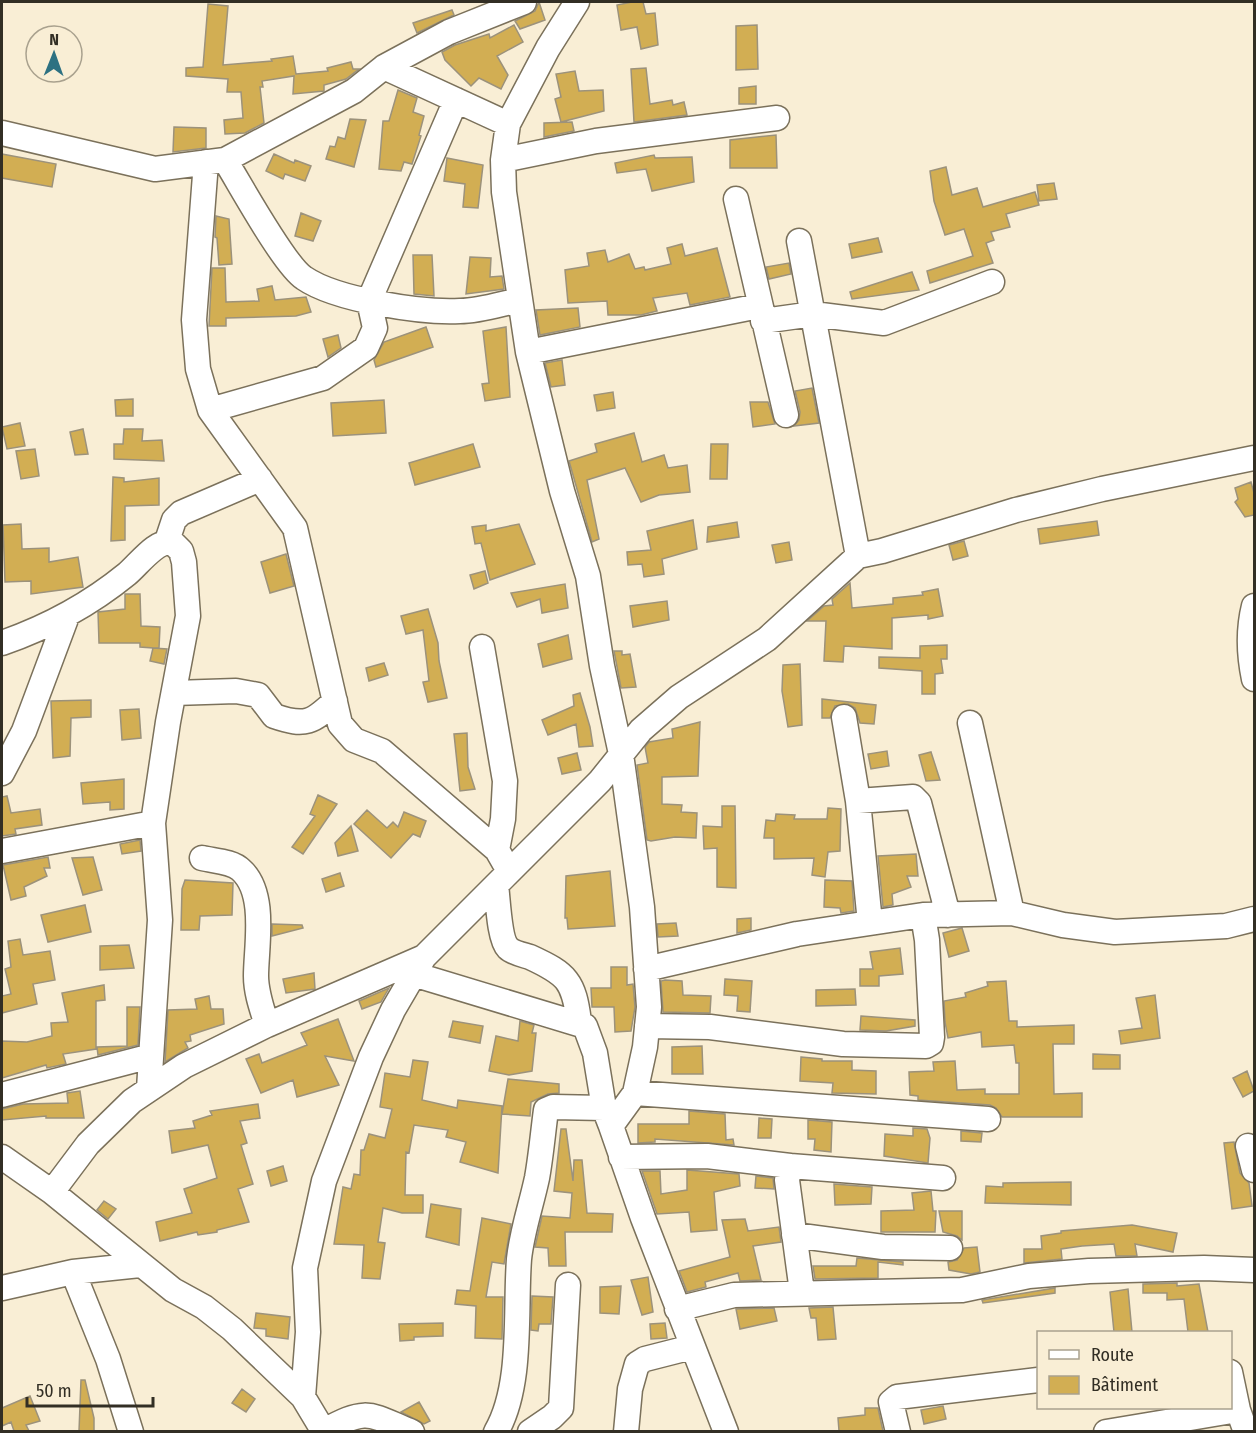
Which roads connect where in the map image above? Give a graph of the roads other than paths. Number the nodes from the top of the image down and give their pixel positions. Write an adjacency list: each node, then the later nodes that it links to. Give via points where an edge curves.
1 (524, 2): 3 (street, via 449,32)
2 (578, 2): 6 (street, via 548,48)
3 (384, 67): 4 (street); 9 (street, via 354,91)
4 (456, 100): 6 (street); 14 (street)
5 (777, 118): 8 (street, via 596,141)
6 (508, 124): 8 (street)
7 (2, 133): 9 (street, via 155,169)
8 (503, 160): 13 (street)
9 (216, 161): 14 (street, via 303,278); 18 (street, via 194,320 198,369)
10 (736, 199): 15 (street)
11 (800, 241): 16 (street)
12 (992, 282): 16 (street, via 884,323)
13 (519, 300): 14 (street, via 460,311); 17 (street)
14 (369, 302): 18 (street, via 375,328 366,348 323,378)
15 (761, 314): 16 (street); 17 (street); 19 (street)
16 (813, 314): 23 (street)
17 (528, 352): 33 (street, via 562,491 588,576)
18 (210, 410): 21 (street)
19 (786, 415)
20 (1254, 458): 23 (street, via 1026,507)
21 (260, 479): 22 (street, via 181,513 174,520); 30 (street, via 295,528)
22 (167, 541): 25 (street, via 115,584); 29 (street, via 181,551 188,581 186,636)
23 (858, 556): 33 (street, via 767,639 679,698 641,730)
24 (1254, 606): 28 (street, via 1250,624)
25 (67, 616): 26 (street); 34 (street, via 24,731)
26 (2, 643)
27 (482, 647): 39 (street, via 505,782)
28 (1253, 668)
29 (174, 693): 30 (street, via 236,691 258,695 274,716 299,722 314,720); 36 (street)
30 (335, 701): 39 (street, via 340,724 354,740 382,751)
31 (844, 717): 35 (street)
32 (970, 723): 40 (street)
33 (621, 754): 39 (street, via 600,781); 46 (street, via 642,907)
34 (2, 773)
35 (858, 801): 42 (street, via 914,797 919,803); 44 (street)
36 (153, 823): 37 (street); 50 (street, via 160,920)
37 (2, 851)
38 (202, 858): 48 (street, via 242,870 253,892 260,926 257,994)
39 (500, 868): 45 (street); 47 (street, via 503,940 509,949 557,969 568,980 576,995)
40 (1012, 913): 42 (street); 43 (street, via 1115,932 1215,927)
41 (922, 915): 42 (street); 44 (street); 49 (street, via 932,1037 926,1046 843,1044 710,1027)
42 (948, 915)
43 (1254, 919)
44 (870, 922): 46 (street)
45 (419, 965): 47 (street); 48 (street); 75 (street, via 371,1057 324,1181 305,1268 308,1332)
46 (646, 969): 49 (street)
47 (579, 1022): 54 (street, via 589,1032)
48 (267, 1025): 51 (street, via 184,1066)
49 (647, 1026): 52 (street)
50 (151, 1056): 51 (street); 53 (street)
51 (149, 1089): 62 (street, via 88,1144)
52 (635, 1093): 54 (street); 55 (street)
53 (2, 1095)
54 (607, 1117): 58 (street); 80 (street, via 553,1107 546,1110 537,1178 519,1260 511,1379 506,1410)
55 (988, 1119)
56 (1248, 1146): 60 (street)
57 (2, 1157): 62 (street)
58 (621, 1157): 59 (street, via 707,1156); 71 (street)
59 (790, 1166): 61 (street); 63 (street)
60 (1254, 1170)
61 (943, 1178)
62 (52, 1192): 65 (street)
63 (794, 1235): 64 (street, via 883,1247); 70 (street)
64 (950, 1248)
65 (140, 1265): 67 (street); 75 (street, via 232,1329)
66 (1254, 1270): 70 (street, via 1089,1271 1029,1276 962,1290)
67 (73, 1272): 69 (street); 77 (street, via 108,1359)
68 (568, 1285): 81 (street, via 561,1408)
69 (2, 1288)
70 (802, 1292): 71 (street, via 734,1295)
71 (677, 1309): 72 (street)
72 (692, 1347): 82 (street, via 637,1364); 83 (street)
73 (1037, 1380): 84 (street, via 897,1397 891,1402)
74 (1232, 1380): 76 (street)
75 (303, 1397): 78 (street)
76 (1242, 1420): 85 (street)
77 (130, 1431)
78 (324, 1431): 79 (street, via 365,1414)
79 (412, 1431)
80 (496, 1431)
81 (530, 1431)
82 (626, 1431)
83 (726, 1431)
84 (898, 1431)
85 (1106, 1431)

